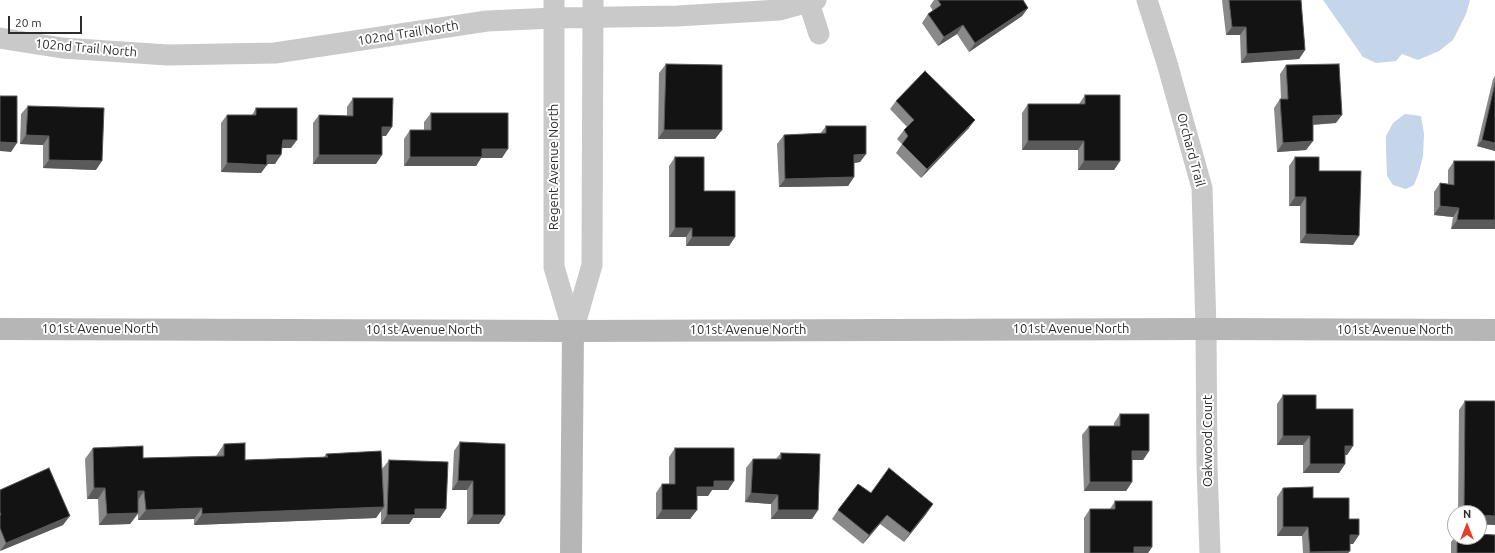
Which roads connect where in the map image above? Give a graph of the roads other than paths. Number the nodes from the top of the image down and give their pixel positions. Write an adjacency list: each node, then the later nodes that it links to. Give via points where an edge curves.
1 (1147, 0): 8 (street, Orchard Trail, via 1202,188)
2 (812, 1): 4 (street, 102nd Trail North, via 779,10 677,16); 5 (street)
3 (554, 9): 4 (street, 102nd Trail North); 6 (street, 102nd Trail North, via 275,53 168,55 62,48); 10 (street, Regent Avenue North, via 554,267)
4 (593, 9): 10 (street, Regent Avenue North, via 592,265)
5 (820, 34)
6 (0, 38)
7 (0, 329): 10 (street, 101st Avenue North)
8 (1206, 329): 9 (street, 101st Avenue North); 10 (street, 101st Avenue North); 12 (street, Oakwood Court)
9 (1495, 330)
10 (573, 331): 11 (street, Regent Avenue North)
11 (571, 553)
12 (1210, 553)

